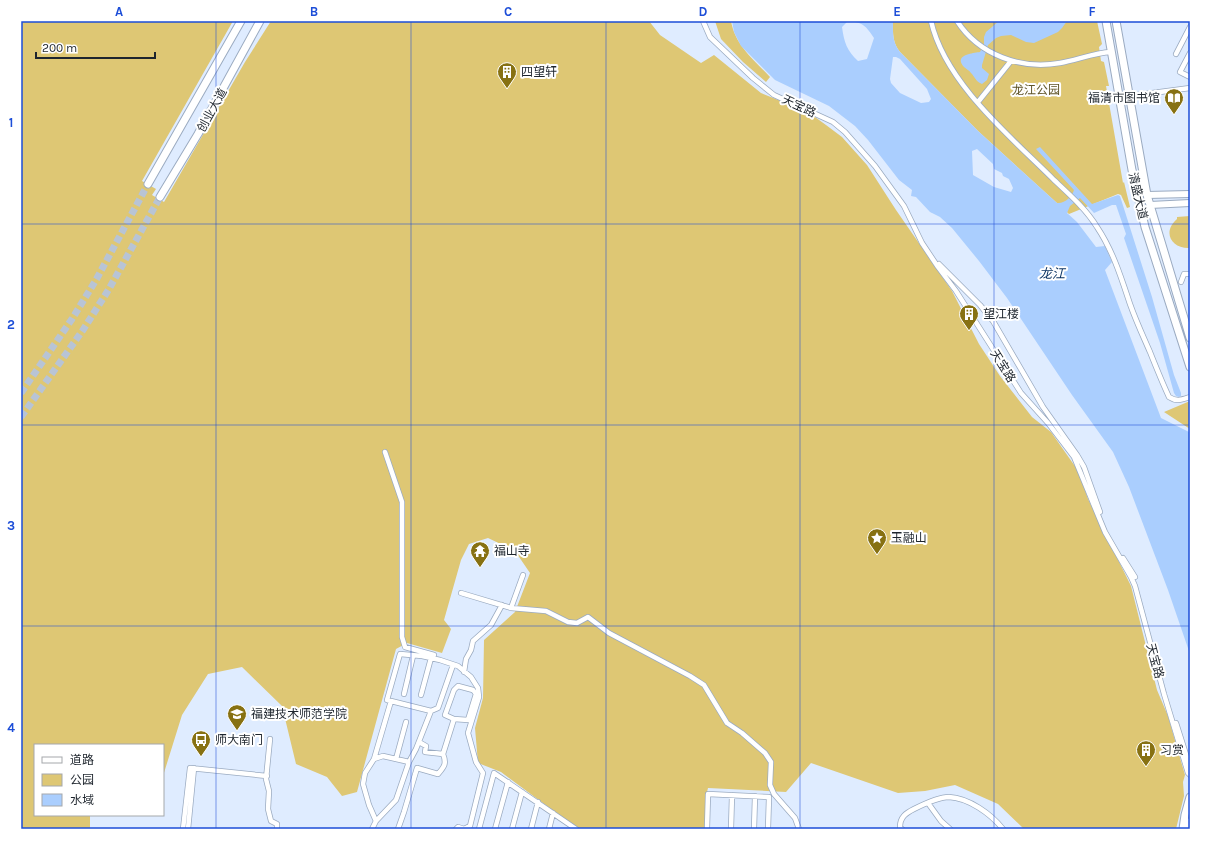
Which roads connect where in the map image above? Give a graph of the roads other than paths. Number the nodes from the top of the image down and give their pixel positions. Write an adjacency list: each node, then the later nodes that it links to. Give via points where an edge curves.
1 (241, 21): 19 (main road, 创业大道)
2 (260, 21): 22 (main road, 创业大道)
3 (703, 21): 10 (street)
4 (706, 21): 10 (street)
5 (931, 21): 18 (street, via 950,64)
6 (957, 21): 14 (street, via 981,46)
7 (1106, 21): 11 (main road, 清盛大道)
8 (1116, 21): 21 (main road, 清盛大道)
9 (1190, 27): 13 (street)
10 (708, 32): 51 (street, 天宝路, via 763,84 776,93 835,120 847,130 878,164 906,205 924,242 938,263 993,321 1043,406 1084,467 1107,531 1134,576 1166,693); 53 (street, 天宝路, via 717,45 761,85 774,95 833,122 875,166 904,206 922,243 1021,393 1074,457 1105,532 1135,586 1164,694)
11 (1111, 52): 14 (street, via 1051,65); 28 (main road, 清盛大道, via 1145,227)
12 (1190, 53): 15 (street, via 1180,72)
13 (1176, 54)
14 (1011, 61): 18 (street)
15 (1190, 77)
16 (1190, 88): 17 (street)
17 (1137, 95)
18 (978, 102): 29 (street, via 1092,219 1109,247 1169,397 1180,401)
19 (148, 184)
20 (1190, 194): 21 (street)
21 (1147, 195): 24 (main road, 清盛大道)
22 (160, 198)
23 (1190, 203): 24 (street)
24 (1150, 205): 27 (main road, 清盛大道)
25 (1190, 274): 26 (street, via 1184,274)
26 (1181, 282)
27 (1190, 338)
28 (1190, 367)
29 (1190, 397)
30 (385, 452): 37 (street, via 402,502 402,637 405,647 442,657)
31 (523, 575): 34 (street)
32 (461, 593): 33 (street)
33 (502, 605): 34 (street); 38 (street, via 491,625 473,641)
34 (511, 608): 83 (street, via 546,610 568,622 577,623 588,617 609,633 704,686 727,723 765,753 771,762 770,785 774,794 795,818)
35 (413, 656): 36 (street); 39 (street); 41 (street, via 400,654 388,700)
36 (431, 658): 37 (street); 40 (street)
37 (456, 666): 38 (street); 42 (street, via 438,708)
38 (464, 672): 71 (street, via 478,688 479,697 468,733 476,762 483,773 470,826)
39 (404, 694)
40 (421, 695)
41 (391, 701): 42 (street); 48 (street)
42 (431, 711): 46 (street)
43 (454, 719): 43 (street, via 445,714 454,690 458,686 473,690 476,694 468,720); 47 (street)
44 (406, 722): 49 (street)
45 (270, 739): 54 (street)
46 (419, 742): 47 (street, via 426,746 425,752); 50 (street)
47 (443, 754): 70 (street, via 446,765 438,774 417,768)
48 (374, 759): 49 (street, via 383,756); 63 (street, via 365,773 362,784)
49 (396, 759): 50 (street)
50 (409, 762): 63 (street, via 396,800)
51 (1190, 767)
52 (194, 768): 54 (street); 66 (street, via 190,768); 67 (street)
53 (1190, 775)
54 (267, 776): 68 (street, via 268,809 271,821 277,824)
55 (508, 782): 56 (street); 72 (street, via 494,772); 73 (street)
56 (522, 792): 60 (street); 74 (street)
57 (732, 795): 58 (street); 79 (street, via 708,794); 80 (street)
58 (755, 796): 81 (street); 82 (street, via 769,797)
59 (1190, 797): 87 (main road)
60 (538, 802): 62 (street); 75 (street)
61 (928, 803): 84 (street, via 902,817); 85 (street); 86 (street, via 948,797 964,801 983,810)
62 (553, 813): 65 (street); 76 (street)
63 (376, 821): 69 (street)
64 (1190, 822): 88 (main road)
65 (568, 823): 77 (street); 78 (street)
66 (183, 829)
67 (188, 829)
68 (277, 829)
69 (372, 829)
70 (398, 829)
71 (456, 829)
72 (478, 829)
73 (495, 829)
74 (512, 829)
75 (530, 829)
76 (549, 829)
77 (566, 829)
78 (576, 829)
79 (708, 829)
80 (731, 829)
81 (754, 829)
82 (768, 829)
83 (798, 829)
84 (902, 829)
85 (950, 829)
86 (1003, 829)
87 (1183, 829)
88 (1189, 829)

